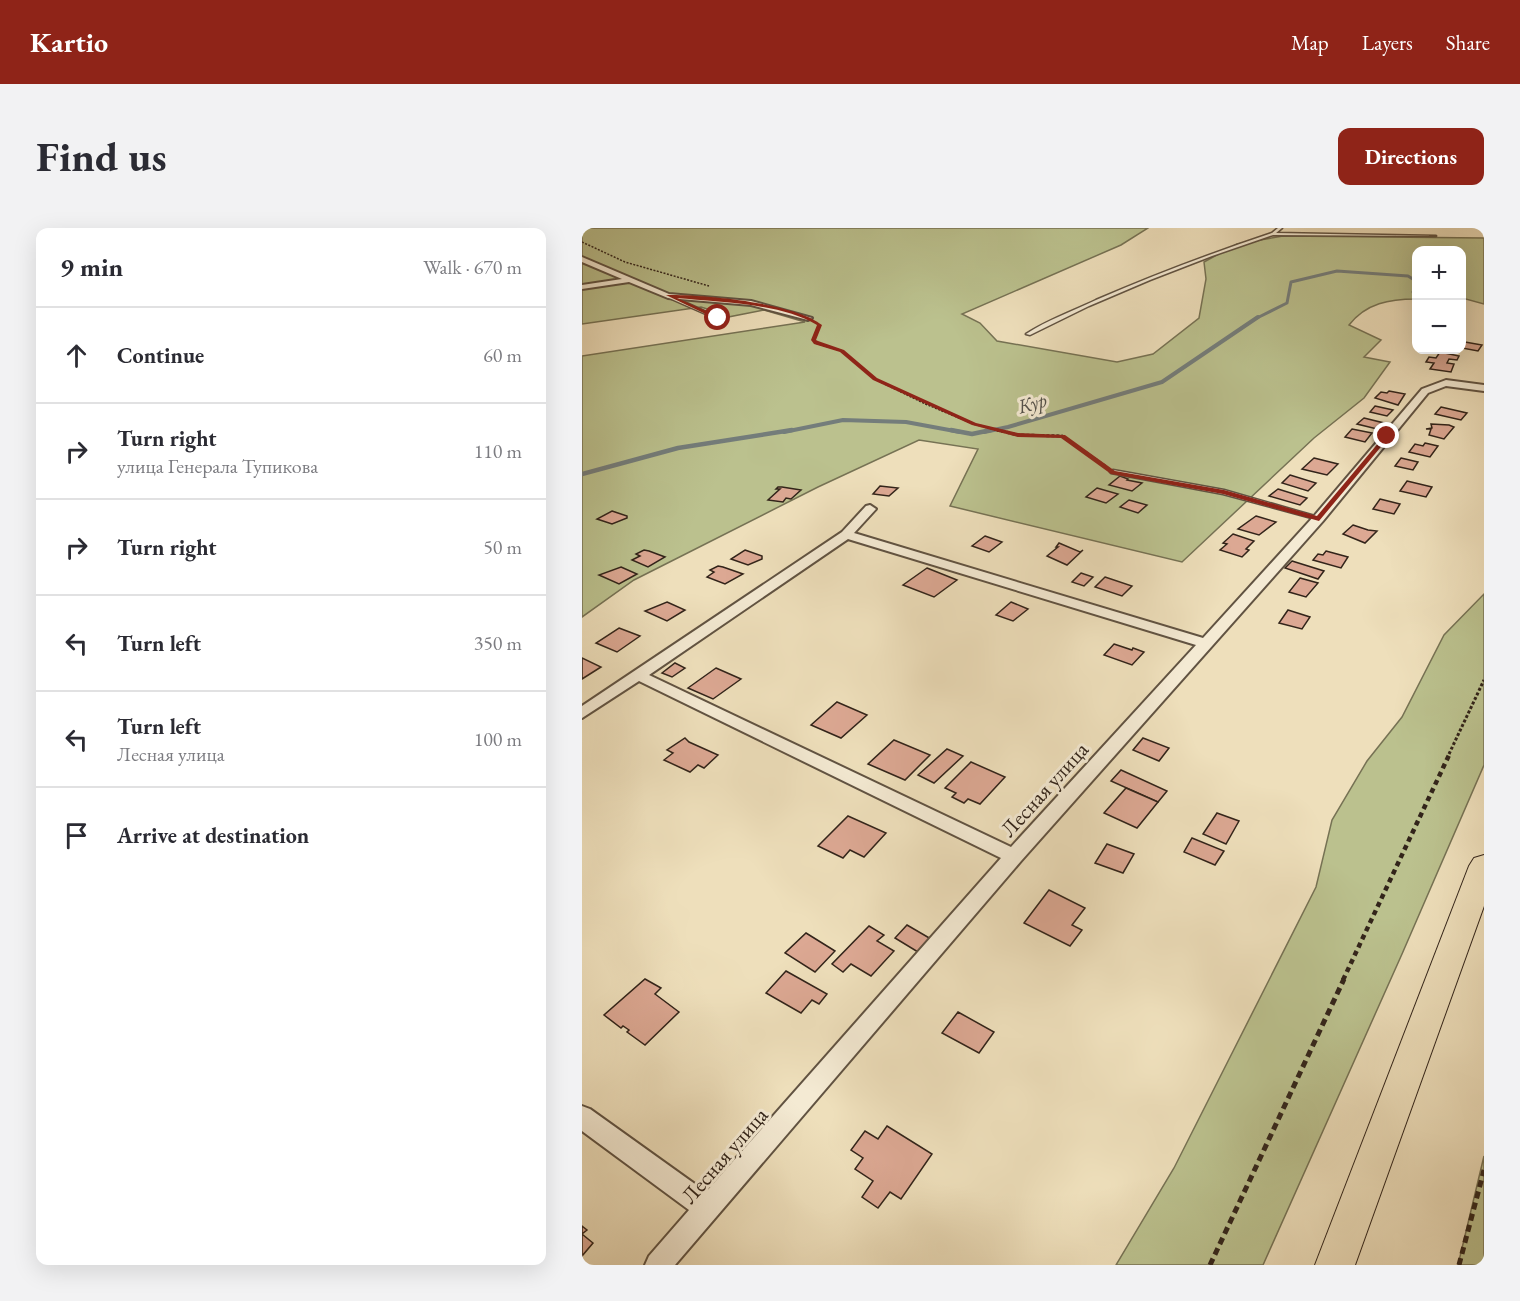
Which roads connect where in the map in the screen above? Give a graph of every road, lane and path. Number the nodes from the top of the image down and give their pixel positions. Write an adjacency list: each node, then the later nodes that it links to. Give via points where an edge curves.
1 (1280, 228): 2 (lane)
2 (1273, 234): 3 (lane); 12 (lane, via 1213,252)
3 (1434, 236)
4 (582, 242): 8 (path, via 625,262)
5 (582, 259): 6 (street)
6 (631, 280): 7 (street); 9 (street)
7 (582, 287)
8 (716, 288)
9 (668, 296): 10 (lane); 11 (street, via 751,303)
10 (718, 318)
11 (808, 318): 14 (path, via 819,325 813,340 816,343 842,351 875,379 974,424 1018,435 1062,436)
12 (1028, 334)
13 (1483, 386): 16 (street, Лесная улица, via 1440,383 1425,390)
14 (1113, 472): 16 (lane, via 1224,492)
15 (870, 509): 17 (street)
16 (1319, 518): 18 (street, Лесная улица)
17 (846, 535): 18 (street); 19 (street)
18 (1205, 643): 22 (street, Лесная улица)
19 (638, 675): 21 (street); 22 (street)
20 (1484, 680): 28 (path)
21 (582, 713)
22 (1014, 856): 26 (street, Лесная улица)
23 (1484, 866): 29 (main road)
24 (582, 1117): 26 (street)
25 (1484, 1170): 30 (path)
26 (707, 1208): 27 (street, Лесная улица)
27 (658, 1265)
28 (1210, 1265)
29 (1335, 1265)
30 (1459, 1265)

